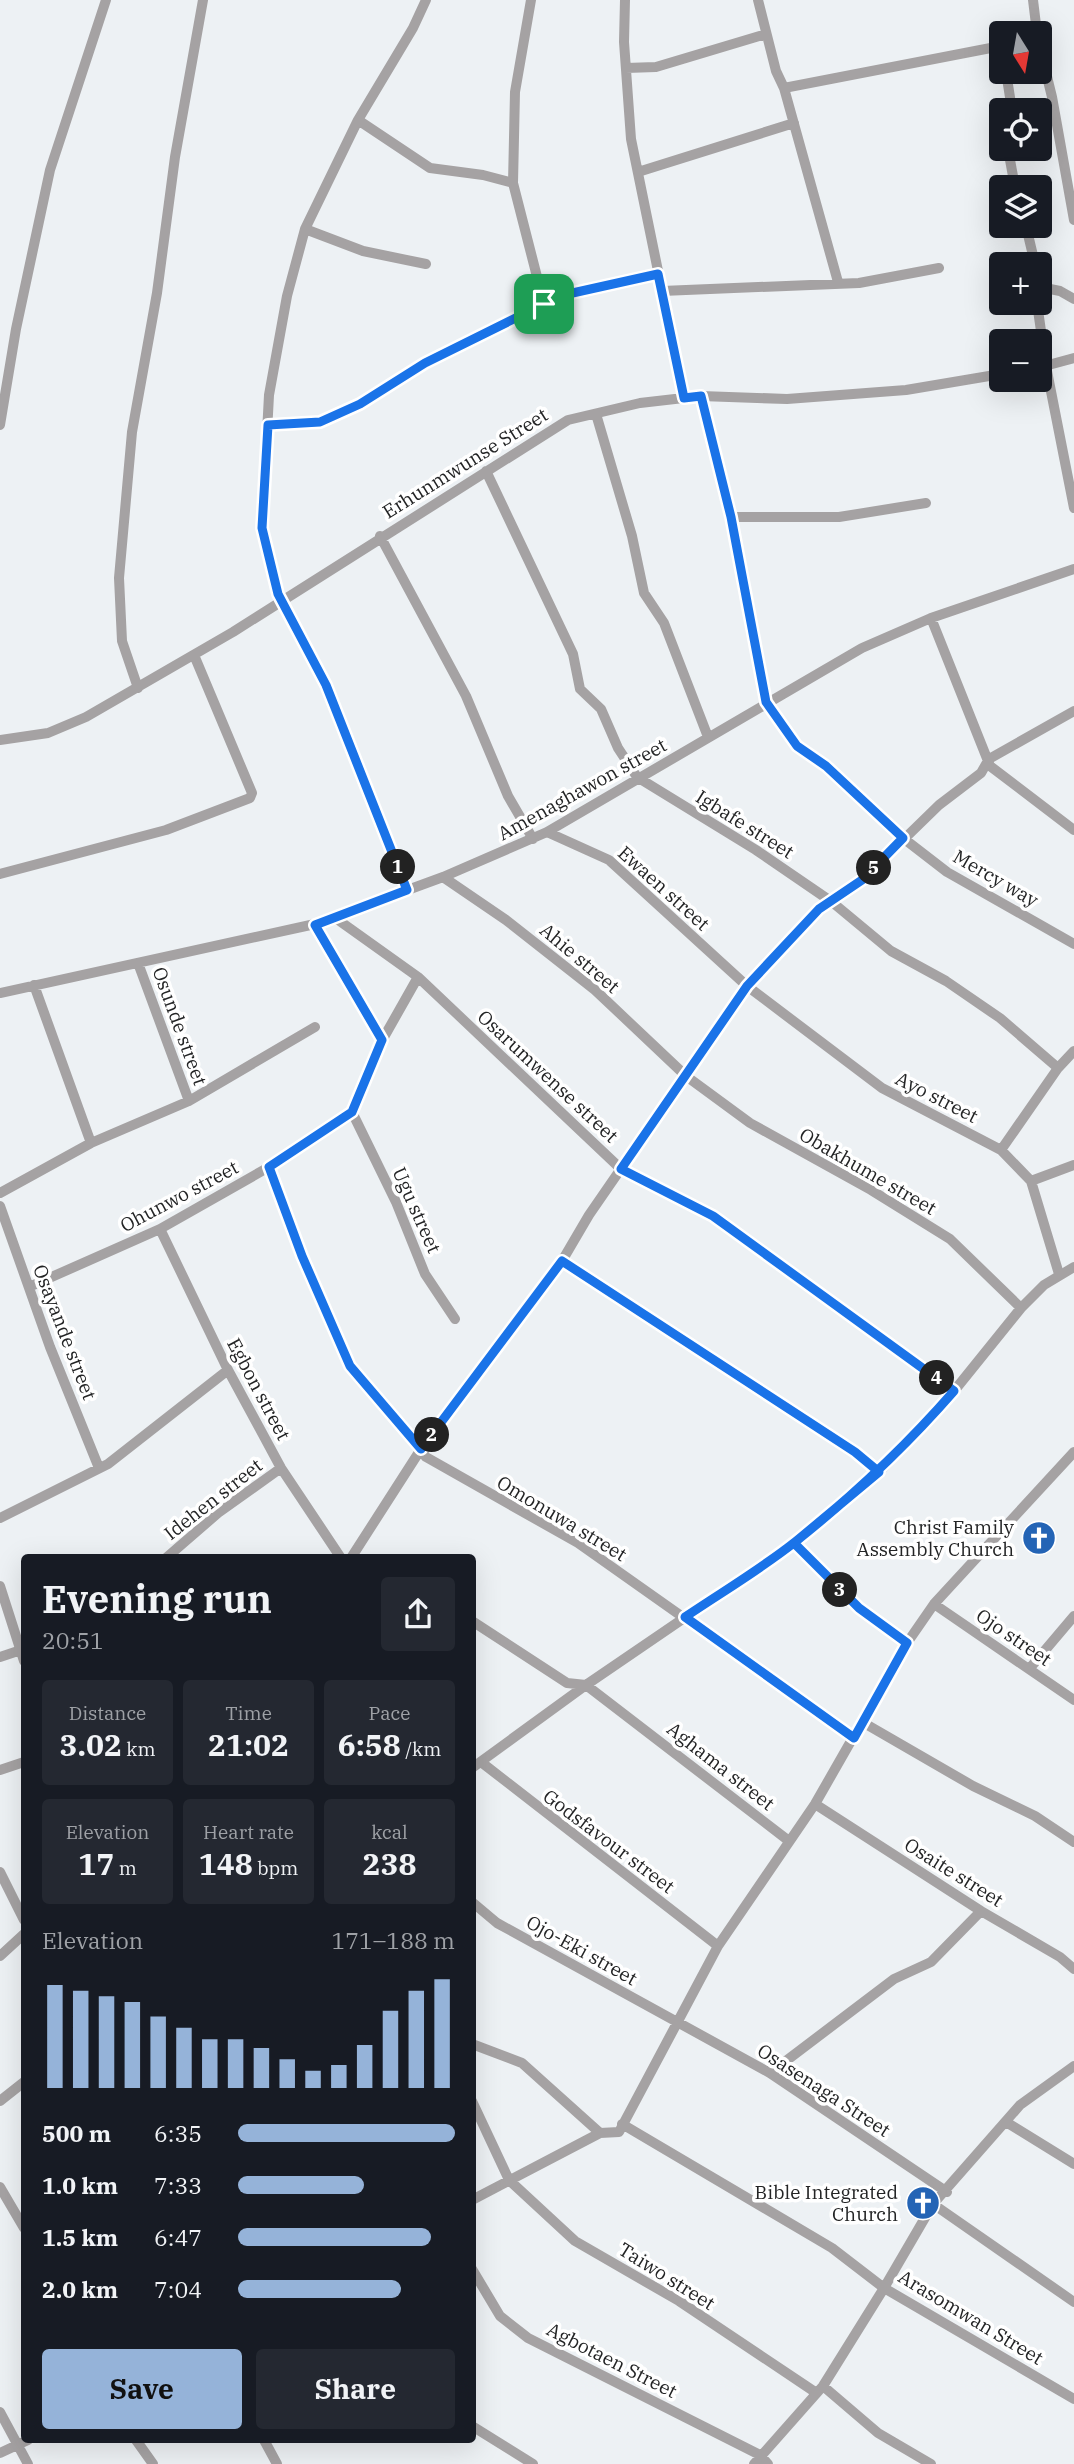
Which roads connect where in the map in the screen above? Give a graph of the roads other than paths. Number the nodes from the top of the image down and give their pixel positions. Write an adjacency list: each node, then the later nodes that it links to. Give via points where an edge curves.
1 (106, 0): 35 (street, via 50,170)
2 (203, 0): 46 (street, via 132,432 119,578 122,641)
3 (426, 0): 14 (street)
4 (531, 0): 17 (street, via 515,92)
5 (625, 0): 11 (street)
6 (758, 0): 9 (street)
7 (1033, 0): 8 (street)
8 (1036, 21)
9 (766, 34): 11 (street, via 656,67); 13 (street)
10 (989, 50): 13 (street)
11 (626, 68): 16 (street)
12 (1049, 84): 18 (street)
13 (784, 88): 15 (street)
14 (358, 120): 17 (street, via 430,168); 19 (street)
15 (794, 123): 16 (street); 23 (street)
16 (638, 172): 22 (street)
17 (513, 183): 27 (street)
18 (1074, 220)
19 (305, 229): 20 (street, via 363,251); 36 (street, via 287,296)
20 (426, 264)
21 (939, 268): 23 (street, via 859,283)
22 (658, 274): 25 (street); 27 (street, via 559,296)
23 (838, 282): 25 (street)
24 (1052, 289): 26 (street)
25 (662, 291): 33 (street)
26 (1074, 299)
27 (544, 304): 36 (street, via 320,422)
28 (1074, 358): 29 (street)
29 (1052, 364)
30 (989, 376): 32 (street, Erhunmwunse Street, via 906,390 787,399)
31 (1048, 392): 39 (street)
32 (701, 396): 33 (street, Erhunmwunse Street); 40 (street)
33 (684, 398): 34 (street, Erhunmwunse Street)
34 (596, 414): 37 (street, Erhunmwunse Street, via 568,420); 49 (street, via 644,593 664,624)
35 (0, 425)
36 (268, 425): 43 (street, via 262,528)
37 (486, 471): 41 (street, Erhunmwunse Street); 52 (street, via 573,654 580,689 601,709)
38 (926, 503): 40 (street, via 839,517)
39 (1074, 508)
40 (731, 517): 47 (street)
41 (380, 536): 43 (street, Erhunmwunse Street); 56 (street, via 466,696 508,796)
42 (1074, 569): 44 (street, Amenaghawon street)
43 (281, 601): 45 (street, Erhunmwunse Street); 59 (street, via 326,685)
44 (931, 618): 47 (street, Amenaghawon street, via 862,648); 51 (street)
45 (194, 654): 46 (street, Erhunmwunse Street); 57 (street, via 252,793 250,798 166,831)
46 (138, 688): 50 (street, Erhunmwunse Street, via 48,733)
47 (767, 701): 49 (street, Amenaghawon street); 55 (street, Mercy way, via 797,746 826,766)
48 (1074, 711): 51 (street)
49 (708, 737): 52 (street, Amenaghawon street)
50 (0, 740)
51 (989, 760): 53 (street, via 990,766); 55 (street, via 981,773)
52 (637, 777): 54 (street, Amenaghawon street); 60 (street, Igbafe street)
53 (1074, 830)
54 (547, 832): 56 (street, Amenaghawon street); 67 (street, Ewaen street, via 609,860)
55 (903, 838): 60 (street, via 862,880); 63 (street, Mercy way, via 947,872)
56 (533, 839): 58 (street, Amenaghawon street)
57 (0, 874)
58 (443, 877): 59 (street, Amenaghawon street); 73 (street, Ahie street, via 595,990)
59 (407, 890): 61 (street, Amenaghawon street)
60 (832, 902): 67 (street, via 819,909); 72 (street, Igbafe street, via 891,951 1000,1018)
61 (334, 917): 62 (street, Amenaghawon street); 65 (street, Osarumwense street)
62 (315, 925): 64 (street, Amenaghawon street); 70 (street)
63 (1074, 944)
64 (138, 963): 66 (street, Amenaghawon street); 74 (street, Osunde street)
65 (418, 977): 70 (street); 80 (street, Osarumwense street)
66 (34, 985): 68 (street, Amenaghawon street); 76 (street)
67 (747, 986): 73 (street); 77 (street, Ayo street, via 882,1088)
68 (0, 992)
69 (315, 1027): 74 (street)
70 (382, 1040): 75 (street)
71 (1074, 1051): 72 (street)
72 (1058, 1068): 77 (street)
73 (686, 1076): 80 (street); 89 (street, Obakhume street, via 750,1123 950,1239)
74 (189, 1101): 76 (street)
75 (352, 1112): 79 (street, Ohunwo street); 90 (street, Ugu street, via 425,1274)
76 (91, 1143): 82 (street)
77 (1001, 1150): 81 (street, Ayo street)
78 (1074, 1165): 81 (street)
79 (269, 1167): 84 (street, Ohunwo street); 93 (street, Omonuwa street, via 350,1366)
80 (621, 1169): 85 (street); 92 (street, Osarumwense street, via 713,1216)
81 (1031, 1181): 87 (street, Ayo street)
82 (0, 1193)
83 (0, 1206): 88 (street, Osayande street)
84 (160, 1228): 88 (street, Ohunwo street); 91 (street, Egbon street)
85 (562, 1261): 93 (street); 97 (street)
86 (1074, 1267): 87 (street)
87 (1059, 1274): 89 (street)
88 (29, 1287): 95 (street, Osayande street)
89 (1021, 1308): 92 (street)
90 (455, 1319)
91 (228, 1370): 95 (street); 96 (street, Egbon street)
92 (954, 1391): 97 (street)
93 (421, 1449): 102 (street); 106 (street, Omonuwa street, via 433,1464 578,1544)
94 (1074, 1452): 104 (street)
95 (99, 1468): 98 (street)
96 (281, 1468): 100 (street, Idehen street); 101 (street, Egbon street)
97 (879, 1472): 99 (street)
98 (0, 1518)
99 (794, 1543): 106 (street); 108 (street, via 859,1608)
100 (171, 1554)
101 (338, 1554)
102 (354, 1554)
103 (0, 1586): 109 (street)
104 (934, 1605): 108 (street); 112 (street, Ojo street)
105 (1074, 1616): 112 (street)
106 (685, 1617): 113 (street); 116 (street, Omonuwa street)
107 (476, 1624): 113 (street, Aghama street, via 567,1683)
108 (907, 1643): 115 (street)
109 (21, 1647)
110 (21, 1653): 111 (street)
111 (0, 1657)
112 (1030, 1668): 114 (street, Ojo street)
113 (586, 1685): 118 (street); 121 (street, Aghama street)
114 (1074, 1700)
115 (863, 1723): 116 (street); 122 (street)
116 (854, 1738): 120 (street)
117 (21, 1763): 119 (street)
118 (477, 1765): 128 (street, Godsfavour street)
119 (0, 1770)
120 (814, 1804): 121 (street); 125 (street, Osaite street)
121 (789, 1841): 128 (street)
122 (1074, 1842)
123 (0, 1872): 126 (street)
124 (476, 1905): 131 (street, Ojo-Eki street, via 497,1923)
125 (981, 1910): 130 (street, Osaite street); 134 (street, via 931,1962 894,1979)
126 (21, 1914)
127 (21, 1937): 129 (street)
128 (718, 1947): 131 (street)
129 (0, 1956)
130 (1074, 1969)
131 (679, 2024): 134 (street, Osasenaga Street); 139 (street)
132 (476, 2046): 140 (street, via 522,2063)
133 (1074, 2066): 138 (street, Arasomwan Street, via 1020,2105)
134 (770, 2073): 144 (street, Osasenaga Street)
135 (21, 2084): 136 (street)
136 (0, 2101)
137 (476, 2110): 142 (street)
138 (1006, 2122): 141 (street); 144 (street, Arasomwan Street)
139 (622, 2124): 140 (street, via 619,2133); 149 (street, via 832,2248)
140 (600, 2133): 142 (street)
141 (1074, 2164)
142 (509, 2180): 145 (street); 151 (street, Taiwo street, via 575,2241)
143 (0, 2187): 147 (street)
144 (947, 2192): 146 (street, Arasomwan Street)
145 (476, 2198)
146 (933, 2204): 149 (street, Arasomwan Street); 150 (street)
147 (21, 2223)
148 (476, 2276): 160 (street, Agbotaen Street, via 500,2316 528,2338)
149 (884, 2288): 151 (street); 152 (street, Arasomwan Street)
150 (1074, 2302)
151 (819, 2389): 160 (street); 166 (street, Taiwo street, via 878,2433)
152 (1074, 2399)
153 (0, 2412): 158 (street)
154 (476, 2428): 164 (street)
155 (22, 2443): 158 (street)
156 (138, 2443): 162 (street)
157 (266, 2443): 163 (street)
158 (18, 2445): 159 (street); 161 (street)
159 (0, 2453)
160 (757, 2460): 165 (street)
161 (28, 2464)
162 (153, 2464)
163 (277, 2464)
164 (533, 2464)
165 (768, 2464)
166 (931, 2464)

